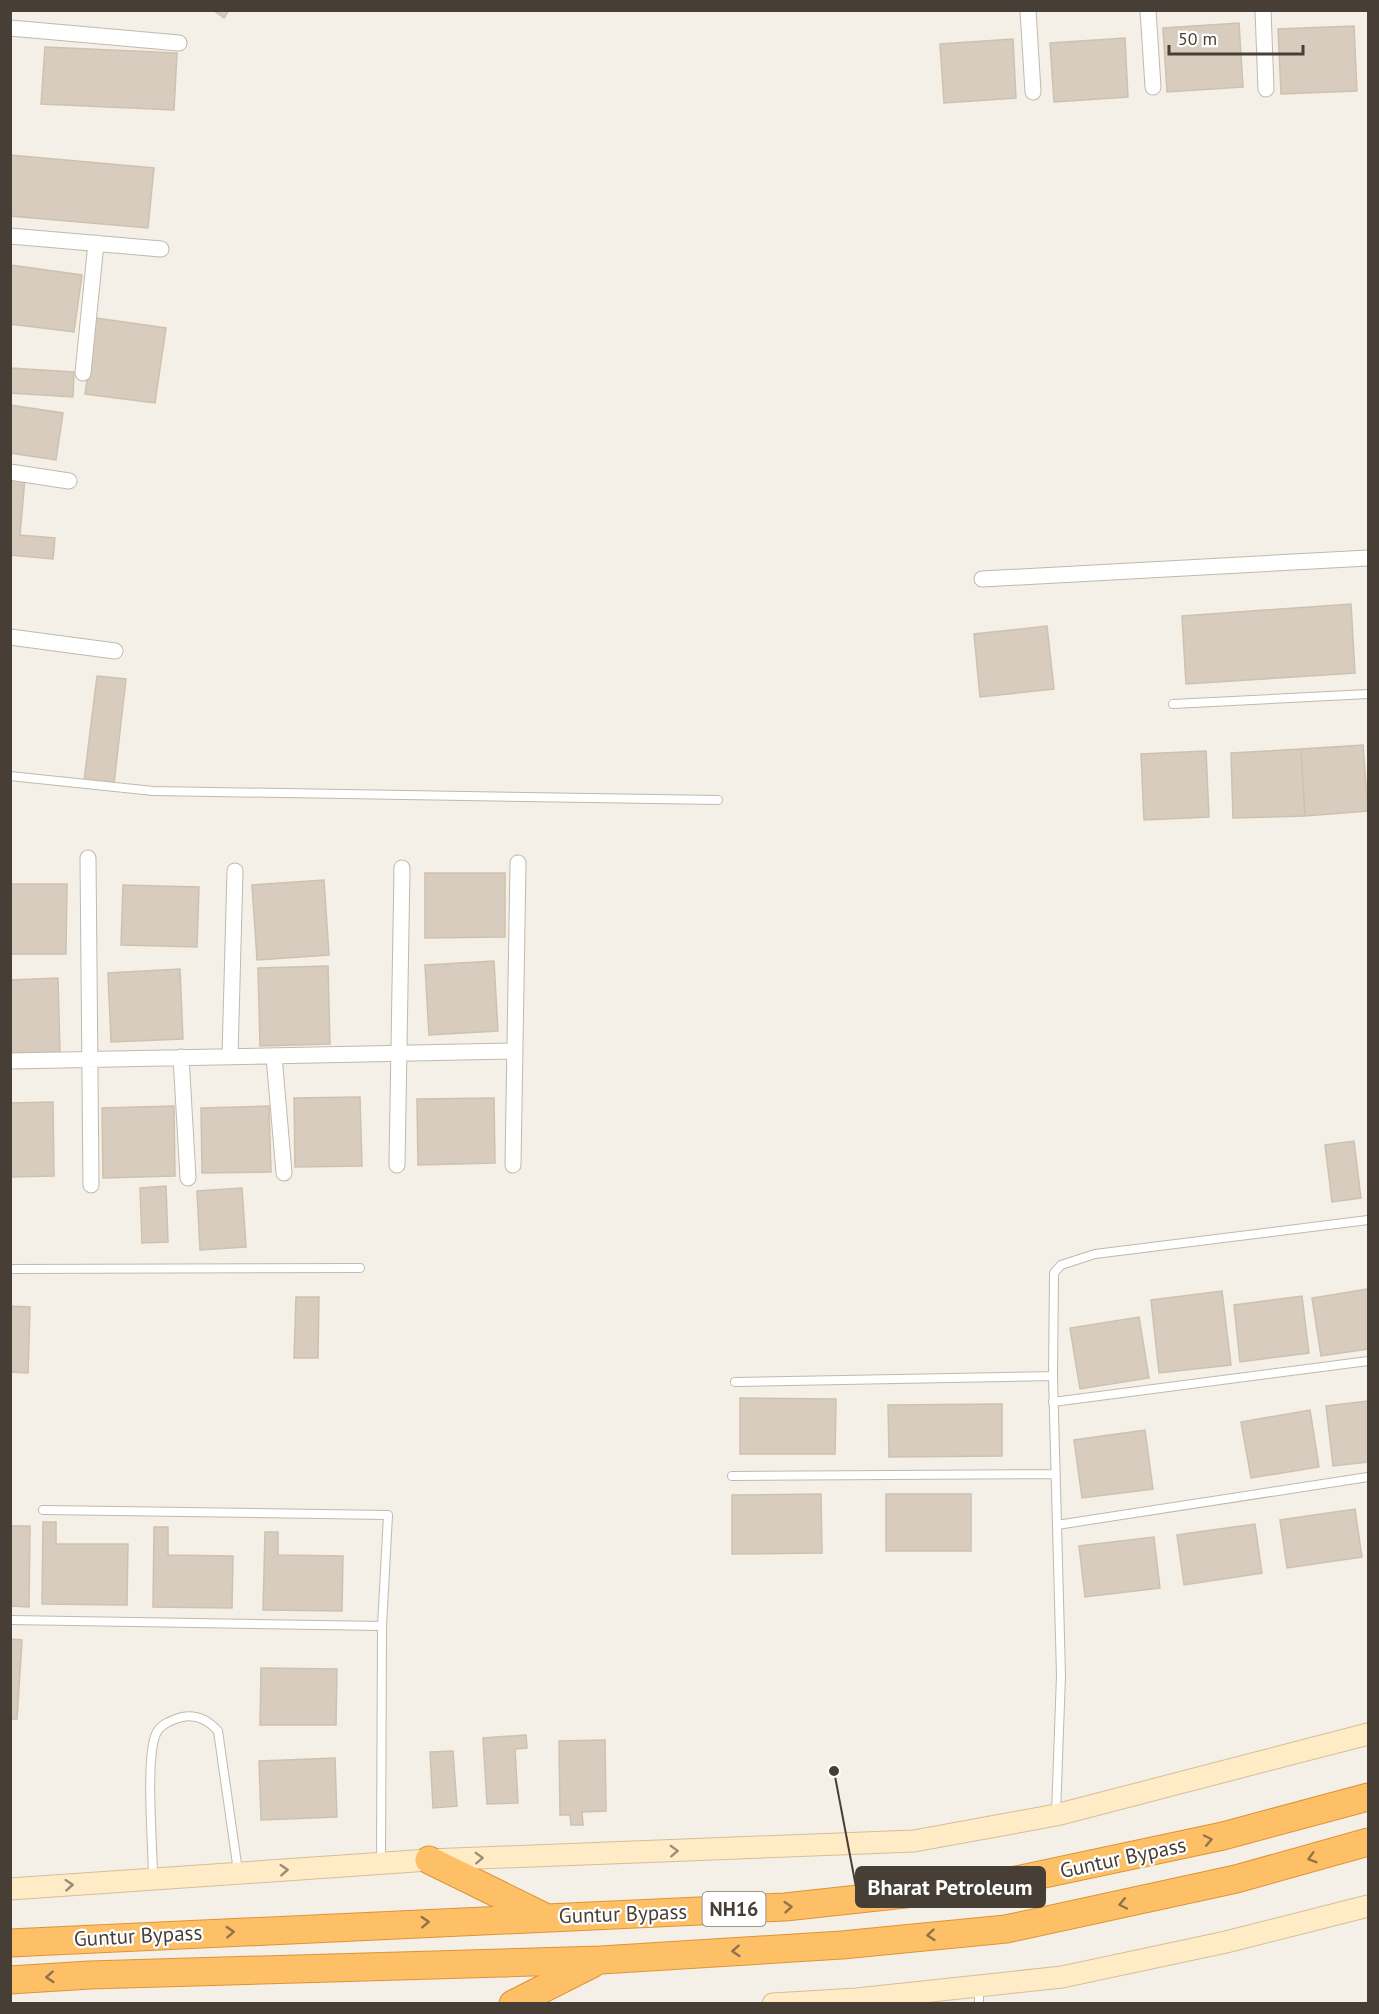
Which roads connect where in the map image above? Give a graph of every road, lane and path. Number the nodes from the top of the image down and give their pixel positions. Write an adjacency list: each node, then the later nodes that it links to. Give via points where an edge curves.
1 (1028, 10): 8 (street)
2 (1148, 10): 6 (street)
3 (1263, 10): 7 (street)
4 (10, 28): 5 (street)
5 (179, 43)
6 (1153, 87)
7 (1266, 89)
8 (1033, 92)
9 (10, 236): 10 (street)
10 (96, 243): 11 (street); 12 (street)
11 (161, 249)
12 (83, 373)
13 (10, 472): 14 (street)
14 (69, 481)
15 (1368, 558): 16 (street)
16 (982, 579)
17 (10, 637): 18 (street)
18 (115, 651)
19 (1368, 694): 20 (lane)
20 (1173, 704)
21 (10, 776): 22 (lane, via 153,791)
22 (718, 800)
23 (88, 858): 32 (street)
24 (518, 863): 27 (street)
25 (402, 868): 28 (street)
26 (235, 872): 29 (street)
27 (515, 1050): 28 (street); 35 (street)
28 (399, 1053): 30 (street); 34 (street)
29 (230, 1056): 30 (street); 31 (street)
30 (274, 1056): 36 (street)
31 (181, 1057): 32 (street); 37 (street)
32 (90, 1059): 33 (street); 38 (street)
33 (10, 1061)
34 (397, 1165)
35 (513, 1165)
36 (284, 1173)
37 (188, 1178)
38 (91, 1185)
39 (1368, 1220): 43 (lane, via 1095,1254 1061,1265 1054,1273 1052,1287)
40 (360, 1268): 41 (lane)
41 (10, 1269)
42 (1368, 1360): 45 (lane)
43 (1053, 1376): 44 (lane); 45 (lane)
44 (735, 1382)
45 (1053, 1402): 46 (lane)
46 (1055, 1474): 47 (lane); 50 (lane)
47 (732, 1476)
48 (1368, 1477): 50 (lane)
49 (43, 1510): 52 (lane, via 388,1515)
50 (1057, 1525): 55 (lane, via 1061,1676)
51 (10, 1620): 52 (lane)
52 (382, 1626): 58 (lane)
53 (1368, 1734): 55 (street)
54 (1368, 1797): 63 (highway, Guntur Bypass / NH16, one-way to 54, via 785,1907 997,1884 1223,1836)
55 (1056, 1815): 57 (street, one-way to 55, via 914,1841)
56 (1368, 1842): 65 (highway, Guntur Bypass / NH16, one-way to 65, via 1236,1879 1006,1929 842,1945)
57 (429, 1860): 58 (street); 63 (highway)
58 (381, 1863): 59 (street, one-way to 58)
59 (238, 1873): 60 (street); 60 (lane, via 218,1731 207,1719 188,1716 169,1720 156,1732 151,1753)
60 (153, 1879): 61 (street, one-way to 60)
61 (10, 1889)
62 (1368, 1906): 67 (street, via 1226,1942)
63 (544, 1917): 64 (highway, Guntur Bypass / NH16, one-way to 63)
64 (10, 1943)
65 (601, 1960): 66 (highway, Guntur Bypass / NH16, one-way to 66); 69 (highway)
66 (10, 1980)
67 (979, 1995): 68 (street)
68 (857, 2001): 70 (street)
69 (513, 2004)
70 (773, 2004)

